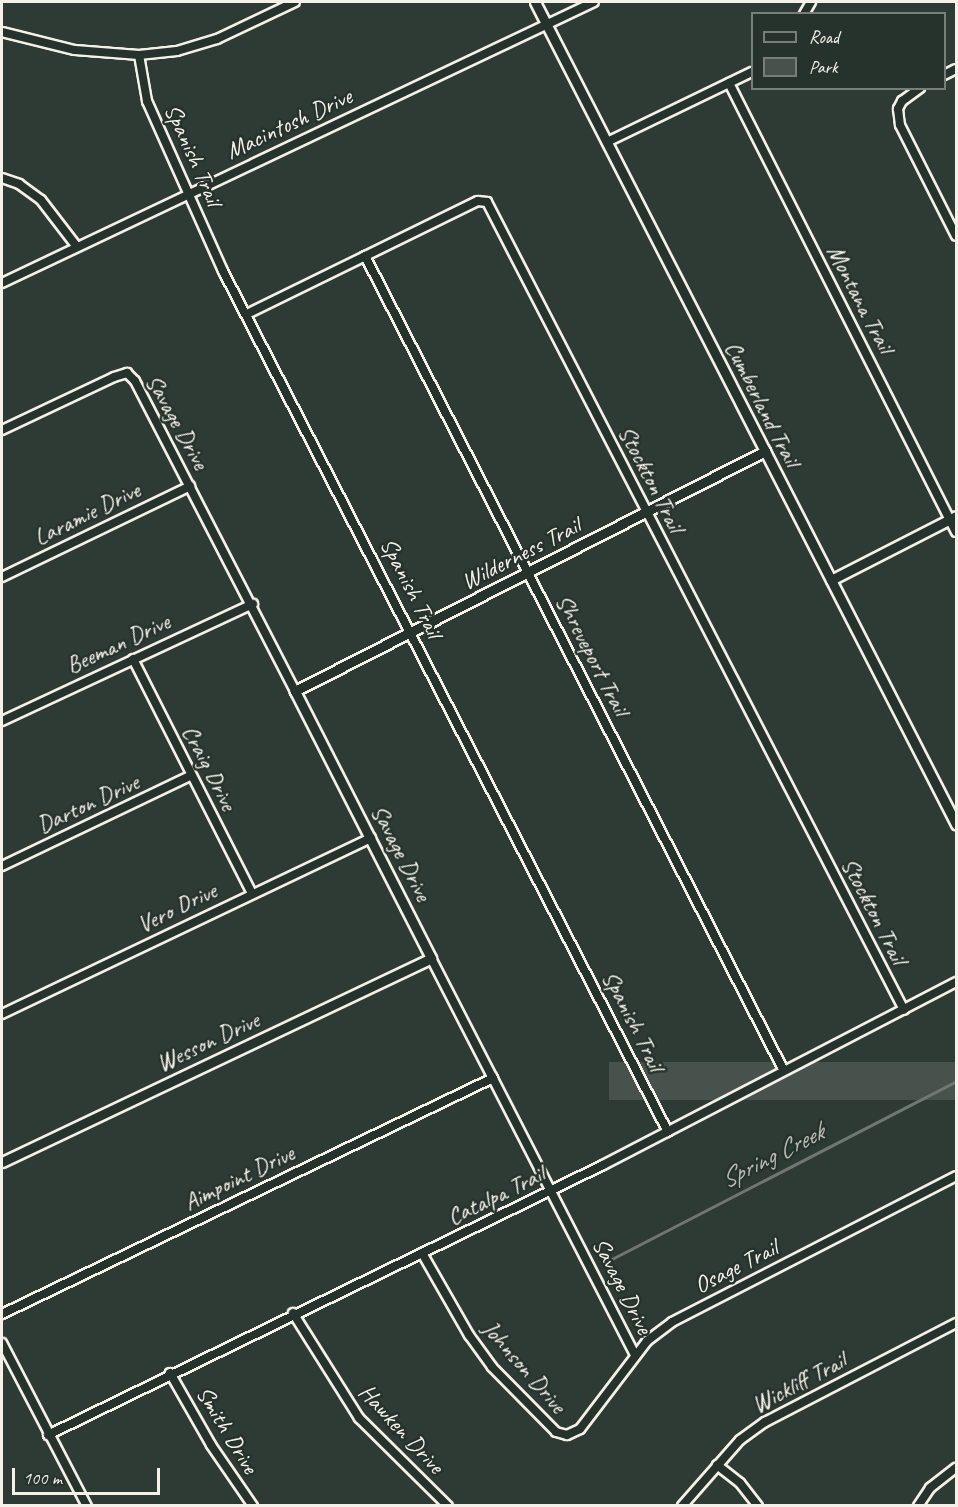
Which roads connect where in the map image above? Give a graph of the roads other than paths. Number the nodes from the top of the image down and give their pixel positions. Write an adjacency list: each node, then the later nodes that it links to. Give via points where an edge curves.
1 (295, 2): 6 (street, via 217,39 177,51)
2 (535, 2): 4 (street, Cumberland Trail)
3 (594, 2): 4 (street, Macintosh Drive)
4 (547, 26): 10 (street, Cumberland Trail); 12 (street, Macintosh Drive)
5 (2, 32): 6 (street, via 75,50)
6 (139, 55): 12 (street, Spanish Trail, via 147,101)
7 (751, 73): 8 (street)
8 (729, 83): 10 (street); 23 (street, Montana Trail)
9 (917, 90): 13 (street, via 902,101 898,116)
10 (607, 142): 20 (street, Cumberland Trail)
11 (2, 178): 15 (street, via 36,195)
12 (189, 193): 15 (street, Macintosh Drive); 18 (street, Spanish Trail, via 223,271)
13 (953, 218): 14 (street)
14 (957, 236)
15 (76, 247): 17 (street, Macintosh Drive)
16 (365, 256): 18 (street, Stockton Trail); 22 (street, Stockton Trail, via 478,201 487,202); 25 (street, Shreveport Trail)
17 (2, 283)
18 (248, 314): 29 (street, Spanish Trail)
19 (2, 430): 21 (street, Savage Drive, via 126,373 135,381)
20 (765, 451): 22 (street, Wilderness Trail); 27 (street, Cumberland Trail)
21 (190, 486): 26 (street, Laramie Drive); 28 (street, Savage Drive)
22 (646, 512): 25 (street, Wilderness Trail); 40 (street, Stockton Trail)
23 (953, 518): 24 (street, Montana Trail); 27 (street)
24 (957, 532)
25 (528, 573): 29 (street, Wilderness Trail); 42 (street, Shreveport Trail)
26 (2, 577)
27 (831, 580): 34 (street, Cumberland Trail)
28 (253, 604): 30 (street, Beeman Drive); 31 (street, Savage Drive)
29 (412, 632): 31 (street, Wilderness Trail); 44 (street, Spanish Trail)
30 (133, 659): 32 (street, Beeman Drive); 33 (street, Craig Drive)
31 (296, 691): 35 (street, Savage Drive)
32 (2, 721)
33 (190, 776): 36 (street, Darton Drive); 37 (street, Craig Drive)
34 (957, 824)
35 (371, 838): 37 (street, Vero Drive); 38 (street, Savage Drive)
36 (2, 866)
37 (252, 894): 41 (street, Vero Drive)
38 (431, 958): 43 (street, Savage Drive); 45 (street, Wesson Drive)
39 (957, 982): 40 (street, Catalpa Trail)
40 (904, 1010): 42 (street, Catalpa Trail)
41 (2, 1014)
42 (784, 1071): 44 (street, Catalpa Trail)
43 (493, 1078): 47 (street, Savage Drive); 50 (street, Aimpoint Drive)
44 (668, 1132): 47 (street, Catalpa Trail)
45 (2, 1162)
46 (957, 1176): 53 (street, Osage Trail, via 672,1322)
47 (551, 1191): 48 (street, Catalpa Trail); 53 (street, Savage Drive)
48 (422, 1253): 49 (street, Catalpa Trail); 56 (street, Johnson Drive, via 492,1367 556,1432)
49 (293, 1313): 54 (street, Catalpa Trail); 61 (street, Hawken Drive, via 359,1418)
50 (2, 1314)
51 (957, 1323): 57 (street, Wickliff Trail, via 765,1422)
52 (2, 1343): 55 (street)
53 (635, 1355): 56 (street, Osage Trail, via 580,1429)
54 (170, 1372): 55 (street, Catalpa Trail); 60 (street, Smith Drive)
55 (48, 1435): 59 (street)
56 (567, 1435)
57 (717, 1465): 62 (street, Wickliff Trail); 63 (street)
58 (957, 1468): 64 (street, via 930,1488)
59 (87, 1506)
60 (253, 1506)
61 (448, 1506)
62 (682, 1506)
63 (758, 1506)
64 (918, 1506)

